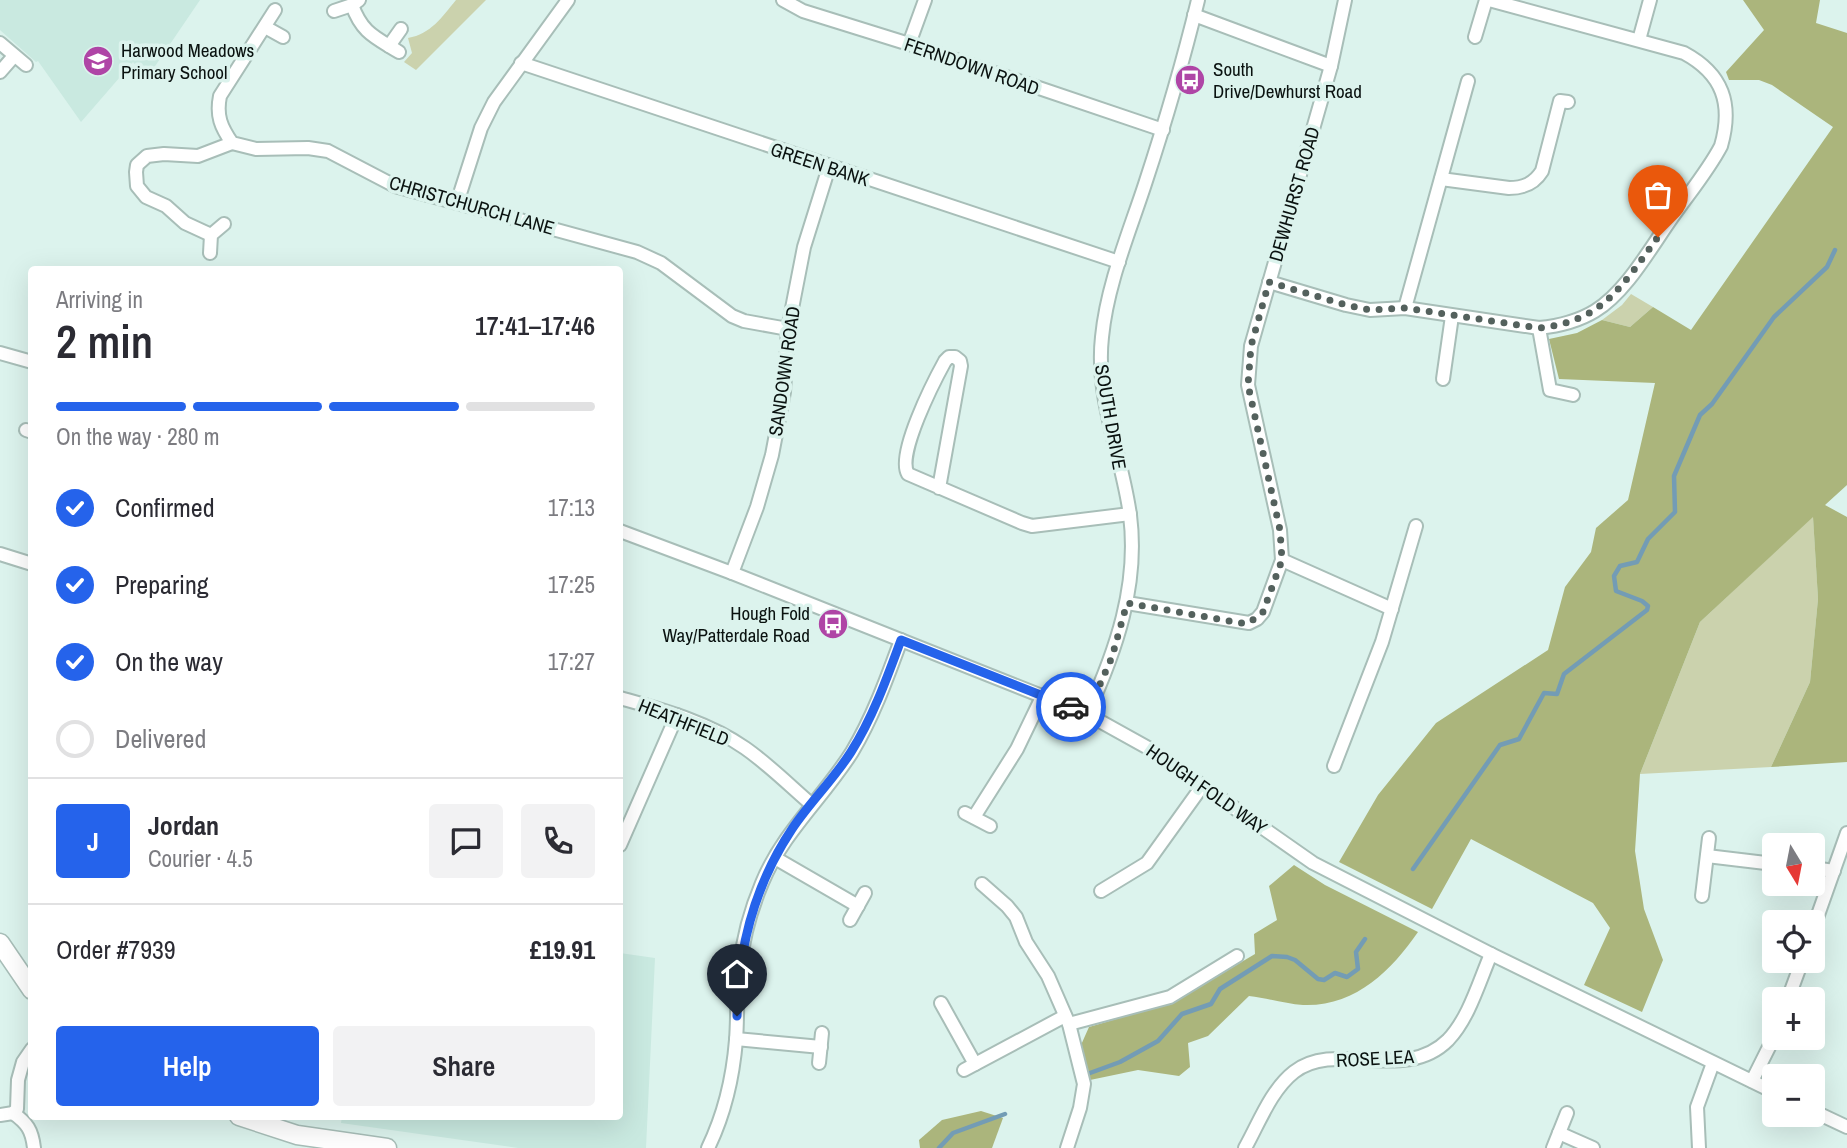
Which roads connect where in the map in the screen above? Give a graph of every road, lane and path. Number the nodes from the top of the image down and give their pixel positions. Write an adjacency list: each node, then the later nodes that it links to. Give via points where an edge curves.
1 (568, 0): 20 (street)
2 (783, 0): 18 (street, FERNDOWN ROAD, via 803,11)
3 (925, 0): 18 (street)
4 (1198, 0): 11 (street, SOUTH DRIVE)
5 (1345, 0): 22 (street, DEWHURST ROAD)
6 (1487, 0): 15 (street); 16 (street)
7 (1650, 0): 16 (street)
8 (356, 3): 10 (street); 13 (street, via 357,19 366,32 394,49)
9 (275, 10): 12 (street)
10 (334, 11)
11 (1195, 15): 22 (street); 26 (street, SOUTH DRIVE)
12 (265, 27): 14 (street); 27 (street, via 220,96 220,126)
13 (401, 29)
14 (283, 37)
15 (1475, 37)
16 (1639, 40): 38 (street, via 1684,53 1714,76 1726,109 1721,146 1611,299 1576,321)
17 (0, 43): 19 (street)
18 (909, 44): 26 (street, FERNDOWN ROAD)
19 (14, 56): 21 (street); 23 (street)
20 (521, 64): 28 (street, GREEN BANK); 30 (street, via 481,128)
21 (26, 65)
22 (1331, 66): 35 (street, DEWHURST ROAD)
23 (0, 72)
24 (1468, 81): 29 (street)
25 (1568, 102): 29 (street, via 1560,101 1542,171 1529,184 1508,188)
26 (1163, 130): 34 (street, SOUTH DRIVE)
27 (232, 144): 30 (street, CHRISTCHURCH LANE, via 328,151 394,186); 32 (street, via 198,156 154,154 137,165 135,179 146,197)
28 (829, 167): 34 (street, GREEN BANK); 39 (street, SANDOWN ROAD, via 804,247)
29 (1441, 179): 36 (street)
30 (457, 203): 39 (street, CHRISTCHURCH LANE, via 637,251 661,263 732,316)
31 (224, 224): 32 (street)
32 (211, 235): 33 (street)
33 (210, 253)
34 (1119, 262): 45 (street, SOUTH DRIVE, via 1101,361 1105,407)
35 (1269, 282): 36 (street, via 1346,305); 49 (street, DEWHURST ROAD, via 1251,346 1248,385 1280,530)
36 (1405, 308): 37 (street)
37 (1452, 316): 38 (street); 42 (street)
38 (1539, 328): 43 (street, via 1550,390)
39 (788, 329): 51 (street, SANDOWN ROAD, via 784,392 772,454)
40 (0, 353): 41 (street)
41 (28, 361)
42 (1443, 379)
43 (1573, 396)
44 (939, 488): 44 (street, via 908,474 905,467 912,431 933,382 945,361 955,357 961,366); 45 (street, via 1032,526)
45 (1130, 514): 52 (street, SOUTH DRIVE)
46 (1416, 526): 53 (street)
47 (623, 532): 51 (street, HOUGH FOLD WAY)
48 (0, 554): 50 (street)
49 (1282, 560): 52 (street, DEWHURST ROAD, via 1263,612 1249,623); 53 (street)
50 (28, 563)
51 (732, 573): 54 (street, HOUGH FOLD WAY)
52 (1127, 603): 57 (street, SOUTH DRIVE, via 1112,657)
53 (1392, 609): 59 (street, via 1338,739)
54 (901, 640): 55 (street, HOUGH FOLD WAY); 61 (street, via 877,704 851,752)
55 (1044, 695): 57 (street, HOUGH FOLD WAY); 62 (street, via 1017,750 969,815)
56 (623, 699): 58 (street, HEATHFIELD)
57 (1087, 714): 60 (street, HOUGH FOLD WAY)
58 (677, 715): 61 (street, HEATHFIELD, via 743,747); 64 (street)
59 (1334, 766)
60 (1203, 785): 73 (street, via 1147,863); 79 (street, HOUGH FOLD WAY, via 1313,863)
61 (811, 804): 67 (street)
62 (990, 826)
63 (1847, 833): 70 (street)
64 (623, 838)
65 (1709, 838): 66 (street)
66 (1707, 856): 68 (street); 74 (street)
67 (775, 858): 75 (street); 85 (street, via 744,941)
68 (1762, 863)
69 (1825, 870): 70 (street)
70 (1834, 871): 76 (street)
71 (982, 884): 83 (street, via 999,907 1016,917)
72 (865, 892): 75 (street)
73 (1100, 892)
74 (1702, 896)
75 (858, 906): 77 (street)
76 (1820, 910)
77 (850, 920)
78 (0, 943): 81 (main road)
79 (1491, 954): 90 (street, HOUGH FOLD WAY); 103 (street, ROSE LEA, via 1457,1029 1437,1049 1413,1059 1325,1060 1296,1070 1272,1098)
80 (1237, 956): 83 (street, via 1170,997)
81 (28, 984)
82 (942, 1003): 83 (street, via 969,1067)
83 (1067, 1020): 102 (street, via 1084,1084)
84 (822, 1033): 86 (street)
85 (736, 1040): 86 (street); 101 (street, via 731,1079)
86 (821, 1047): 89 (street)
87 (1768, 1050): 91 (street)
88 (28, 1055): 94 (street, via 18,1080 18,1105)
89 (820, 1063)
90 (1713, 1063): 91 (street, HOUGH FOLD WAY); 106 (street, via 1697,1107)
91 (1752, 1081): 92 (street, HOUGH FOLD WAY)
92 (1762, 1086)
93 (1567, 1112): 98 (street)
94 (6, 1114): 99 (street, via 26,1123)
95 (1825, 1117): 97 (street)
96 (251, 1120): 100 (main road, via 297,1135)
97 (1847, 1127)
98 (1559, 1133): 104 (street); 105 (street)
99 (34, 1148)
100 (387, 1148)
101 (708, 1148)
102 (1067, 1148)
103 (1245, 1148)
104 (1553, 1148)
105 (1593, 1148)
106 (1699, 1148)

